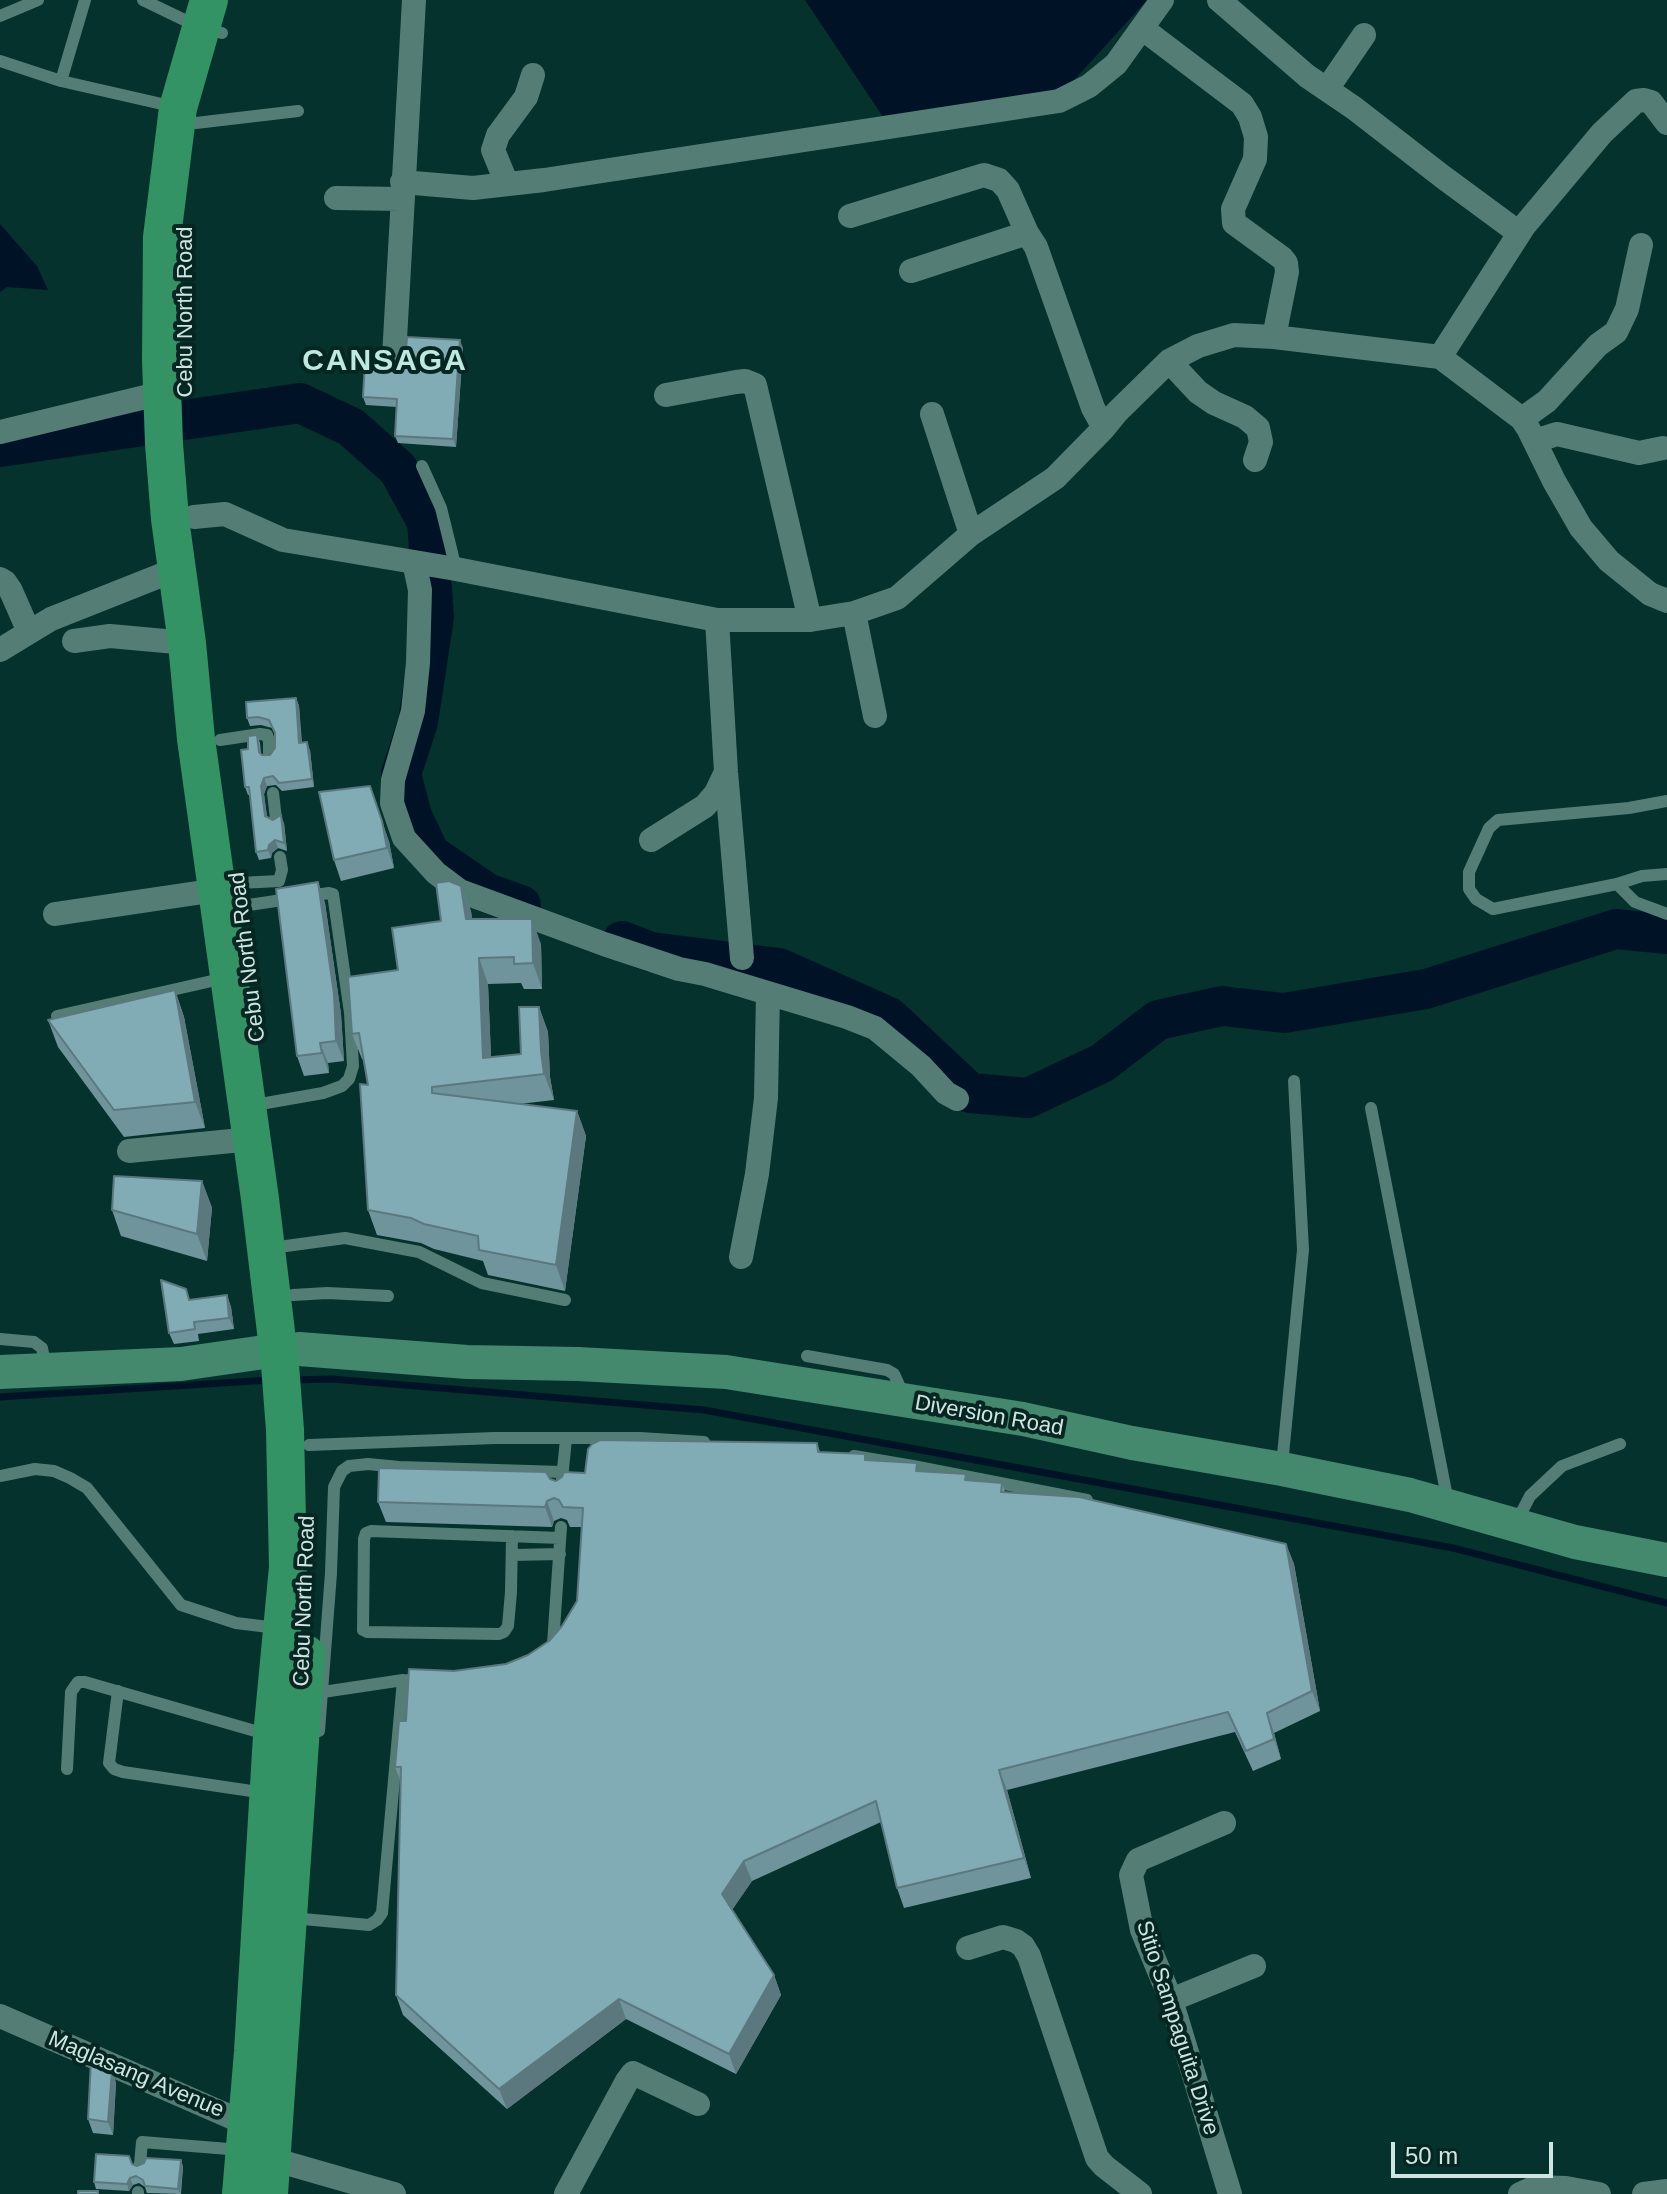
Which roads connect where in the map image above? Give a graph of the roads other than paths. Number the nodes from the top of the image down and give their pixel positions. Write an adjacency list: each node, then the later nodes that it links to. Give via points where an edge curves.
1 (38, 0): 8 (lane)
2 (85, 0): 13 (lane)
3 (143, 0): 7 (lane)
4 (414, 0): 19 (street)
5 (1162, 0): 9 (street)
6 (1219, 0): 14 (street)
7 (216, 15): 16 (main road, Cebu North Road)
8 (0, 16)
9 (1143, 29): 18 (street, via 1116,64 1059,101); 26 (street, via 1242,104 1250,117 1255,159 1233,209 1234,223 1286,263)
10 (1364, 35): 14 (street)
11 (0, 61): 13 (lane)
12 (533, 75): 18 (street, via 526,97 493,150)
13 (61, 81): 16 (lane)
14 (1327, 89): 23 (street)
15 (298, 111): 16 (lane)
16 (187, 115): 31 (main road, Cebu North Road, via 183,275)
17 (1667, 123): 23 (street, via 1651,102 1636,101 1602,133)
18 (507, 184): 19 (street)
19 (402, 190): 20 (street, via 390,200); 27 (street)
20 (336, 198)
21 (850, 216): 22 (street, via 984,175 1008,190)
22 (1027, 233): 25 (street); 34 (street)
23 (1519, 233): 28 (street)
24 (1641, 245): 33 (street, via 1627,309 1616,332)
25 (911, 271)
26 (1274, 337): 28 (street); 29 (street, via 1234,335)
27 (394, 357)
28 (1440, 357): 33 (street)
29 (1169, 361): 34 (street); 39 (street, via 1198,392 1258,428 1261,442)
30 (666, 395): 49 (street, via 745,381 758,389)
31 (170, 396): 35 (street); 37 (main road, Cebu North Road)
32 (932, 414): 42 (street)
33 (1522, 419): 36 (street)
34 (1104, 428): 42 (street, via 1055,478)
35 (0, 432)
36 (1535, 441): 38 (street, via 1557,434 1639,453); 46 (street, via 1581,528 1609,561)
37 (176, 443): 41 (main road, Cebu North Road); 44 (main road, Cebu North Road, via 170,519)
38 (1663, 448)
39 (1255, 460)
40 (422, 466): 43 (lane, via 441,508)
41 (194, 517): 43 (street, via 225,514 283,540); 55 (main road, Cebu North Road)
42 (971, 534): 47 (street, via 897,598)
43 (434, 566): 48 (street); 70 (street, via 420,590 413,711 393,780 392,803 404,838 460,891 679,969)
44 (177, 569): 50 (street); 52 (main road, Cebu North Road)
45 (0, 579): 50 (street)
46 (1667, 601)
47 (854, 613): 49 (street); 54 (street)
48 (717, 620): 49 (street); 57 (street)
49 (810, 620)
50 (29, 632): 53 (street)
51 (74, 641): 52 (street, via 110,636)
52 (187, 643): 65 (main road, Cebu North Road, via 196,739)
53 (0, 650)
54 (875, 716)
55 (220, 740): 56 (lane, via 267,735); 65 (main road, Cebu North Road)
56 (269, 755)
57 (726, 772): 61 (street, via 705,806); 68 (street)
58 (273, 793): 60 (lane)
59 (1667, 801): 64 (lane, via 1498,820 1469,872 1469,889 1493,909)
60 (276, 819)
61 (651, 840)
62 (280, 857): 65 (lane, via 279,881)
63 (1667, 874): 64 (lane)
64 (1617, 884): 67 (lane, via 1635,902)
65 (232, 893): 66 (street); 69 (main road, Cebu North Road); 74 (main road, Cebu North Road); 74 (lane, via 333,894 350,1013 349,1079 323,1093)
66 (55, 914)
67 (1667, 914)
68 (742, 958)
69 (228, 977): 71 (lane); 76 (main road, Cebu North Road)
70 (768, 993): 73 (street, via 875,1028); 79 (street, via 766,1098)
71 (57, 1016)
72 (1294, 1081): 95 (lane, via 1303,1250)
73 (957, 1099)
74 (266, 1103): 78 (main road, Cebu North Road)
75 (1371, 1108): 100 (lane)
76 (252, 1139): 77 (street); 84 (main road, Cebu North Road)
77 (129, 1151)
78 (286, 1246): 80 (main road, Cebu North Road); 82 (lane, via 345,1238 419,1252 482,1283)
79 (741, 1257)
80 (293, 1295): 81 (lane); 84 (main road, Cebu North Road)
81 (388, 1296)
82 (565, 1300)
83 (0, 1339): 86 (lane, via 34,1342 42,1348)
84 (290, 1356): 86 (street, Diversion Road); 88 (street, Diversion Road, via 726,1372); 89 (main road, Cebu North Road)
85 (807, 1356): 88 (lane, via 887,1370)
86 (46, 1369): 87 (street, Diversion Road)
87 (0, 1372)
88 (906, 1402): 95 (street, Diversion Road)
89 (295, 1407): 93 (main road, Cebu North Road); 106 (main road, Cebu North Road)
90 (566, 1439): 91 (lane); 93 (lane); 96 (lane)
91 (719, 1443)
92 (1620, 1444): 101 (lane, via 1562,1466 1530,1496)
93 (309, 1445): 117 (main road, Cebu North Road, via 306,1655)
94 (846, 1455): 99 (lane)
95 (1282, 1469): 100 (street, Diversion Road)
96 (562, 1472): 98 (lane); 111 (lane, via 368,1464 342,1471 334,1487)
97 (0, 1476): 106 (lane, via 35,1469 70,1478 87,1488 181,1605 236,1623)
98 (562, 1492)
99 (1098, 1502)
100 (1448, 1505): 101 (street, Diversion Road)
101 (1515, 1524): 105 (street, Diversion Road)
102 (512, 1536): 103 (lane, via 560,1532); 104 (lane); 104 (lane, via 398,1526 366,1533 362,1627 367,1632 504,1632)
103 (560, 1554): 104 (lane); 107 (lane, via 553,1644)
104 (512, 1555)
105 (1667, 1560)
106 (282, 1628): 112 (main road, Cebu North Road)
107 (539, 1662)
108 (403, 1680): 109 (lane); 111 (lane); 117 (lane, via 382,1913 369,1925)
109 (432, 1681)
110 (118, 1691): 112 (lane); 114 (lane, via 78,1682 71,1692); 115 (lane, via 109,1763 114,1769)
111 (323, 1692): 113 (lane)
112 (272, 1736): 115 (main road, Cebu North Road)
113 (319, 1737)
114 (67, 1769)
115 (270, 1793): 117 (main road, Cebu North Road)
116 (1224, 1823): 120 (street, Sitio Sampaguita Drive, via 1138,1860 1131,1875 1142,1930)
117 (289, 1913): 123 (main road, Cebu North Road)
118 (968, 1948): 129 (street, via 1003,1937 1023,1946 1097,2158)
119 (1254, 1966): 120 (street)
120 (1171, 2000): 130 (street, Sitio Sampaguita Drive)
121 (0, 2016): 123 (street, Maglasang Avenue)
122 (698, 2104): 128 (street, via 633,2073)
123 (261, 2151): 124 (lane, via 142,2142); 126 (main road, Cebu North Road); 127 (street, Maglasang Avenue)
124 (140, 2164)
125 (1667, 2191): 133 (street)
126 (241, 2194)
127 (394, 2194)
128 (566, 2194)
129 (1140, 2194)
130 (1230, 2194)
131 (1520, 2194): 132 (street, via 1535,2187)
132 (1599, 2194)
133 (1644, 2194)

